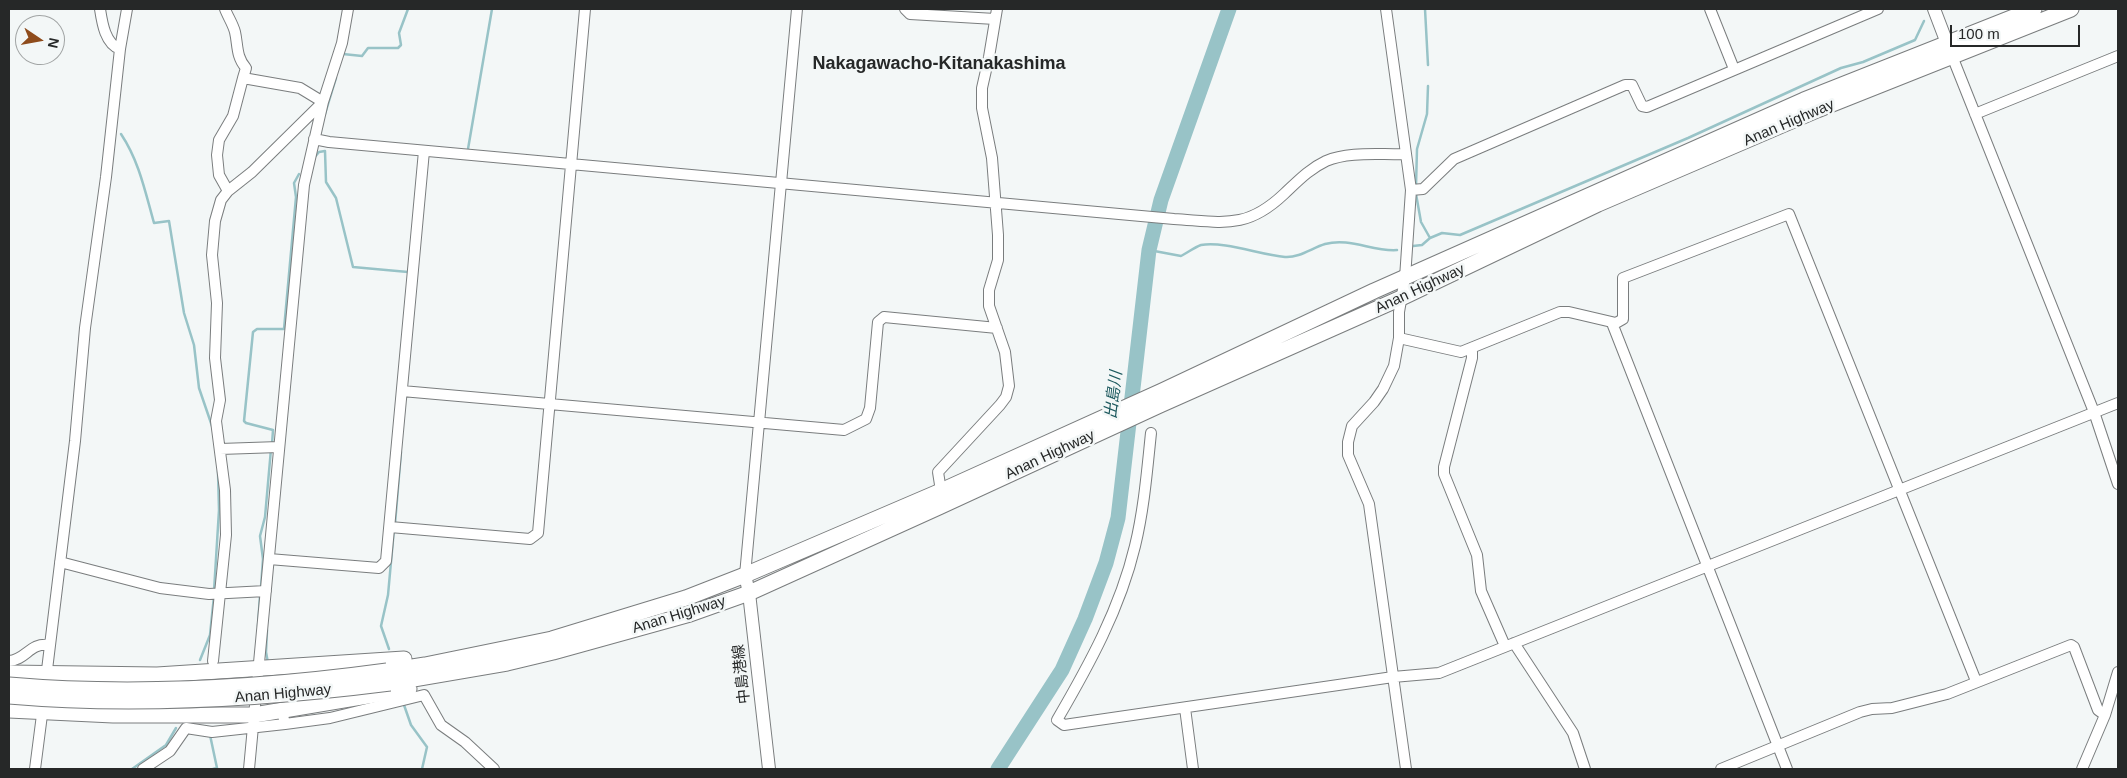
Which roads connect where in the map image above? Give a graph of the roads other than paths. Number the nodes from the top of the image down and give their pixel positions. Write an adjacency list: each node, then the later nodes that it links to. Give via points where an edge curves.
1 (100, 9): 15 (street, via 106,34)
2 (127, 9): 15 (street)
3 (225, 9): 19 (street, via 246,68)
4 (348, 9): 20 (street, via 342,43)
5 (585, 9): 25 (street)
6 (796, 9): 26 (street)
7 (905, 9): 14 (street, via 910,14)
8 (1386, 9): 24 (street)
9 (1710, 9): 18 (street)
10 (1878, 9): 18 (street)
11 (1934, 9): 16 (main road)
12 (2034, 9): 16 (highway, Anan Highway)
13 (2071, 9): 16 (highway, Anan Highway)
14 (996, 14): 29 (street, via 982,88 982,108 992,158)
15 (120, 49): 51 (street)
16 (1950, 49): 21 (street); 30 (highway, Anan Highway, via 1804,100); 31 (highway, Anan Highway, via 1598,204)
17 (2118, 56): 21 (street)
18 (1734, 69): 27 (street, via 1647,107 1642,106 1632,85 1625,84 1454,159 1423,189)
19 (243, 78): 20 (street, via 300,88); 28 (street, via 232,116 219,140 219,175)
20 (324, 102): 22 (street); 28 (street)
21 (1975, 114): 40 (street)
22 (314, 138): 23 (street); 44 (street, via 304,185)
23 (424, 151): 25 (street); 36 (street)
24 (1405, 154): 27 (street); 29 (street, via 1341,156 1326,161 1311,169 1270,208 1252,218 1233,222)
25 (571, 165): 26 (street); 39 (street)
26 (780, 183): 29 (street); 41 (street)
27 (1411, 190): 30 (street)
28 (228, 191): 45 (street, via 221,200 215,221 212,255 217,303 215,358 220,400 216,421)
29 (996, 203): 33 (street, via 998,260 989,290 989,306)
30 (1405, 278): 31 (street); 37 (highway, Anan Highway)
31 (1401, 298): 34 (street); 37 (highway, Anan Highway)
32 (1612, 323): 35 (street, via 1560,312); 47 (street, via 1623,319 1623,278 1789,214); 52 (street)
33 (997, 328): 41 (street, via 884,317 878,322 870,408 866,418 844,430); 48 (street, via 1005,352 1009,386 1006,397 938,472)
34 (1399, 338): 35 (street, via 1461,352); 67 (street, via 1394,366 1384,389 1352,426 1348,442 1348,455 1368,504)
35 (1472, 349): 57 (street, via 1444,474 1477,555 1481,592)
36 (405, 391): 39 (street); 49 (street)
37 (1161, 398): 42 (highway, Anan Highway)
38 (2118, 402): 40 (street)
39 (548, 403): 41 (street); 49 (street, via 538,533 530,539)
40 (2094, 412): 46 (street); 47 (street)
41 (759, 422): 53 (street)
42 (1102, 425): 48 (highway, Anan Highway); 55 (highway, Anan Highway, via 842,552)
43 (1151, 433): 71 (street, via 1146,491 1135,547 1120,594 1102,640 1057,720 1064,725 1076,724)
44 (274, 447): 45 (street); 50 (street)
45 (220, 449): 56 (street, via 226,535)
46 (2118, 484)
47 (1900, 490): 52 (street); 68 (street)
48 (942, 491): 53 (highway, Anan Highway)
49 (393, 527): 50 (street, via 386,561 379,568)
50 (269, 559): 54 (street)
51 (60, 562): 56 (street, via 160,588); 58 (street)
52 (1708, 566): 57 (street); 77 (street)
53 (745, 575): 55 (main road, 中島港線); 59 (highway, Anan Highway, via 669,604)
54 (262, 591): 56 (street); 62 (street)
55 (749, 592): 59 (highway, Anan Highway, via 690,614 553,652); 82 (main road, 中島港線)
56 (215, 594): 61 (street)
57 (1510, 644): 67 (street, via 1438,673); 85 (street, via 1573,733)
58 (50, 645): 60 (street, via 37,645 20,658); 65 (street)
59 (505, 656): 62 (highway); 66 (highway, Anan Highway); 75 (highway, via 403,691)
60 (9, 661)
61 (214, 661)
62 (258, 667): 65 (highway, via 157,675); 76 (street)
63 (2118, 672): 74 (street)
64 (9, 673): 65 (highway)
65 (47, 675): 73 (street)
66 (388, 677): 69 (highway, Anan Highway, bridge, via 226,688 118,690); 70 (highway, Anan Highway, bridge, via 315,692 212,699 122,701)
67 (1393, 677): 71 (street); 84 (street)
68 (1976, 681): 74 (street, via 2071,645 2098,710); 77 (street, via 1946,694 1892,708 1860,712)
69 (9, 685)
70 (9, 696)
71 (1185, 708): 83 (street)
72 (9, 710): 73 (highway)
73 (42, 713): 76 (highway, via 177,716); 78 (street)
74 (2105, 715): 88 (street)
75 (284, 717): 76 (highway); 81 (street, via 330,718 424,695 441,725)
76 (253, 722): 79 (street, via 209,732 186,728 170,751); 80 (street)
77 (1778, 746): 86 (street); 87 (street)
78 (35, 769)
79 (143, 769)
80 (249, 769)
81 (494, 769)
82 (769, 769)
83 (1193, 769)
84 (1406, 769)
85 (1585, 769)
86 (1721, 769)
87 (1787, 769)
88 (2082, 769)

